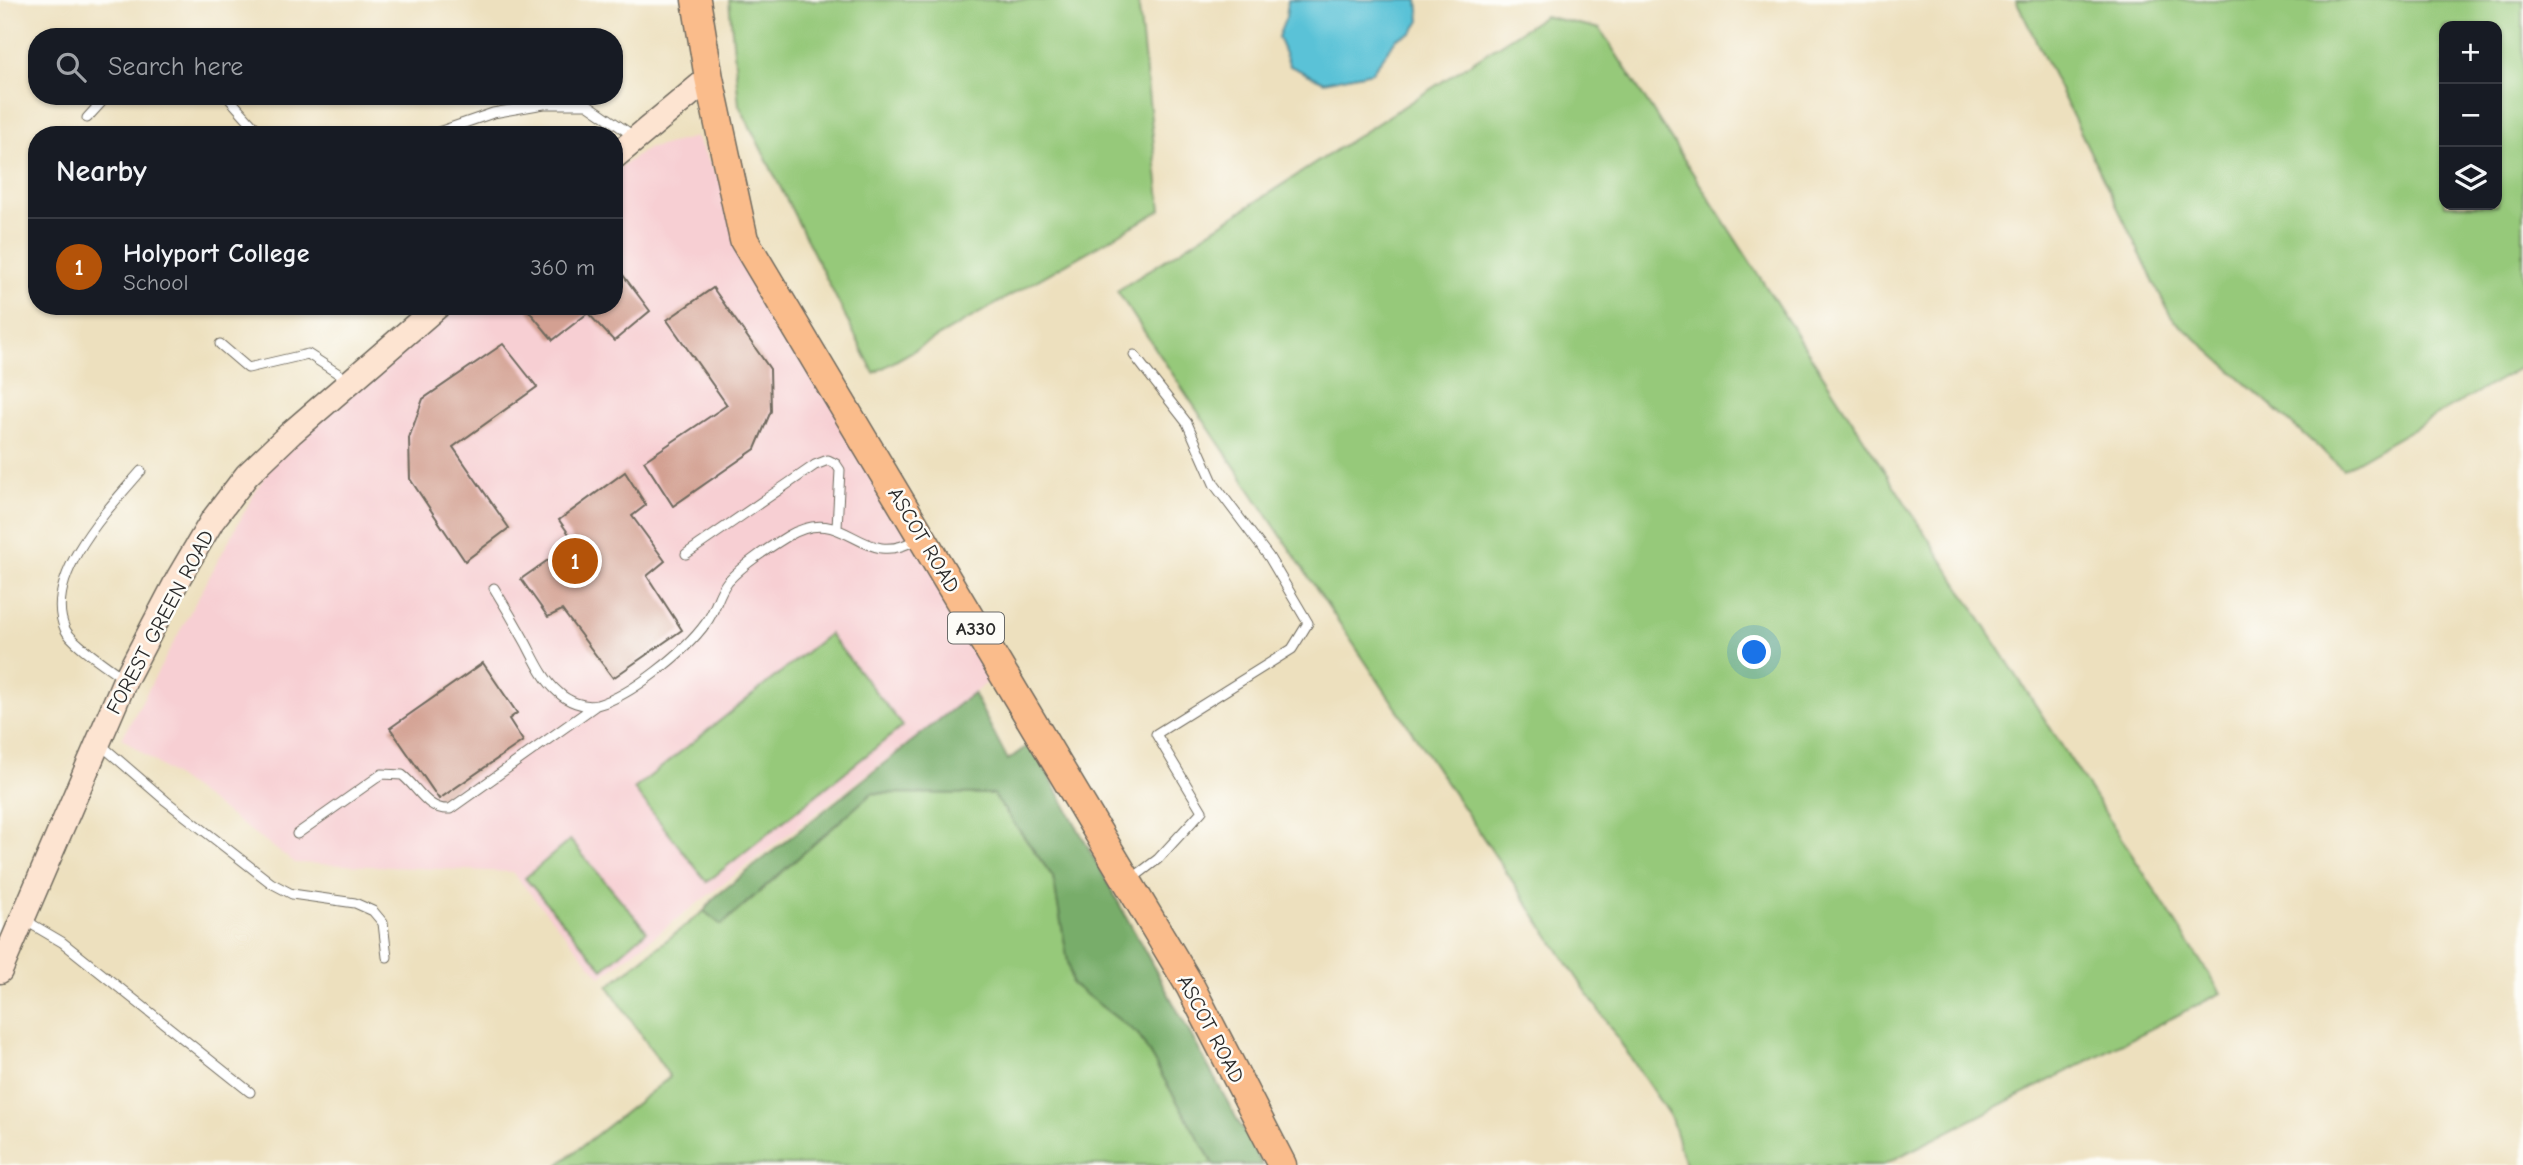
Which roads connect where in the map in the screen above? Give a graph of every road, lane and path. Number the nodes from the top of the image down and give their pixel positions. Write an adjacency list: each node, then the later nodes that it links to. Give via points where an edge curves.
1 (696, 0): 2 (main road, ASCOT ROAD / A330)
2 (709, 78): 12 (main road); 20 (main road, ASCOT ROAD / A330, via 744,240)
3 (99, 105): 7 (lane)
4 (235, 105): 8 (lane)
5 (538, 105): 9 (lane)
6 (588, 105): 10 (lane)
7 (87, 118)
8 (254, 126)
9 (456, 126)
10 (619, 126)
11 (623, 128): 12 (lane)
12 (637, 138): 13 (main road)
13 (623, 150)
14 (427, 315): 17 (main road, FOREST GREEN ROAD)
15 (220, 344): 17 (lane, via 248,368 307,354)
16 (1134, 355): 27 (lane, via 1187,424 1214,484 1269,557 1308,623 1292,649 1156,734 1202,811 1158,859)
17 (350, 381): 23 (main road, FOREST GREEN ROAD, via 247,475 212,521)
18 (141, 471): 23 (lane, via 78,553 61,589 59,608 65,632)
19 (837, 528): 20 (lane, via 861,542 890,550); 21 (lane, via 840,470 828,460); 24 (lane, via 804,528 743,567 726,583 708,621 692,641 623,693)
20 (921, 536): 27 (main road, ASCOT ROAD / A330)
21 (686, 554)
22 (494, 588): 24 (lane, via 542,674 558,693 574,703)
23 (125, 680): 25 (main road, FOREST GREEN ROAD)
24 (595, 706): 26 (lane, via 450,809 434,806 402,775 383,774)
25 (98, 743): 28 (main road, FOREST GREEN ROAD); 29 (lane, via 271,883 292,894 373,911 383,923)
26 (298, 834)
27 (1128, 882): 32 (main road, ASCOT ROAD / A330, via 1190,986)
28 (25, 915): 30 (main road, FOREST GREEN ROAD); 31 (lane)
29 (387, 957)
30 (0, 971)
31 (250, 1092)
32 (1282, 1165)

